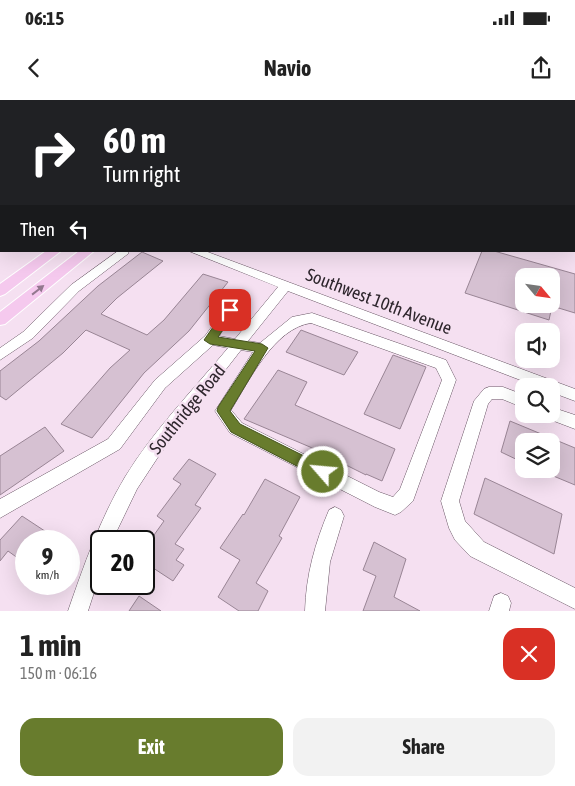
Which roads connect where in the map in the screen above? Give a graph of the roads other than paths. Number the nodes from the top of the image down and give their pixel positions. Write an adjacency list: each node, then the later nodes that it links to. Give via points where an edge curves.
1 (53, 252): 6 (main road)
2 (87, 252): 8 (main road, one-way to 2)
3 (197, 252): 5 (street, Southwest 10th Avenue)
4 (124, 253): 12 (street, via 75,288 28,335)
5 (285, 286): 10 (street, Southridge Road); 13 (street, Southwest 10th Avenue)
6 (0, 292)
7 (241, 295): 9 (street)
8 (0, 320)
9 (210, 340): 10 (street); 19 (street, via 160,384 114,444)
10 (239, 344): 11 (street); 21 (street, Southridge Road, via 154,449 126,492)
11 (262, 348): 11 (street, via 297,320 312,318 441,364 449,380 407,495 395,506 375,499 236,428 223,411)
12 (0, 355)
13 (530, 378)
14 (560, 389): 15 (street, Southwest 10th Avenue)
15 (575, 395)
16 (515, 398): 23 (street, via 503,393 489,393 481,401 450,501 451,514 466,538 477,548)
17 (560, 416): 18 (street)
18 (575, 422)
19 (0, 509)
20 (335, 516): 25 (street, via 319,562)
21 (108, 530)
22 (90, 576): 24 (street, Southridge Road)
23 (575, 599)
24 (78, 611)
25 (315, 611)

